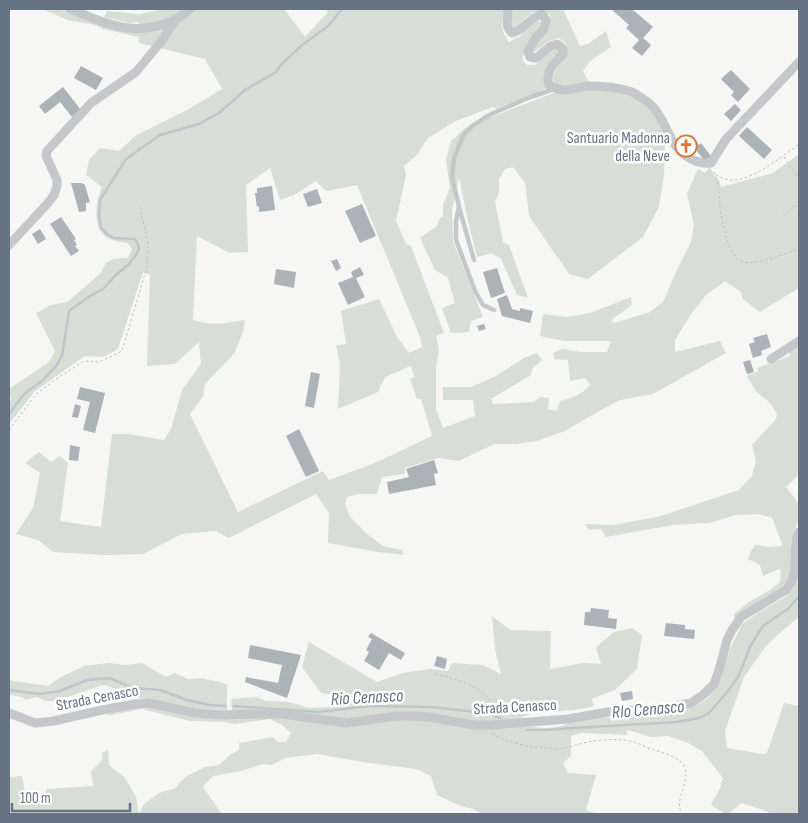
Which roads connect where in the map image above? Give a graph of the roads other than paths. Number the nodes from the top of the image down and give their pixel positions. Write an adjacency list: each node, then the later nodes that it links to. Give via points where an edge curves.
1 (70, 9): 4 (street, via 129,28 167,24)
2 (190, 9): 4 (street)
3 (507, 9): 6 (street, via 506,22 512,33 536,16 542,14 546,20 544,29 528,52 530,57 536,58 551,46 557,44 562,49 547,79 549,85)
4 (176, 19): 8 (street, via 136,72 91,103 48,151 46,156 57,186 54,194)
5 (799, 62): 6 (street, via 726,139 711,164 700,163 682,153 655,108 633,92 590,86)
6 (556, 88): 7 (lane, via 489,115 463,136 454,158 452,178)
7 (459, 206): 9 (lane); 10 (lane, via 456,240 475,291 483,305)
8 (9, 245)
9 (474, 260)
10 (494, 310)
11 (799, 341): 12 (street)
12 (771, 359)
13 (799, 532): 14 (street, Strada Cenasco, via 791,584 741,617 727,640 714,684 691,703 568,719 479,725 412,716 347,723 282,714 224,716 149,703 35,723)
14 (9, 713)

